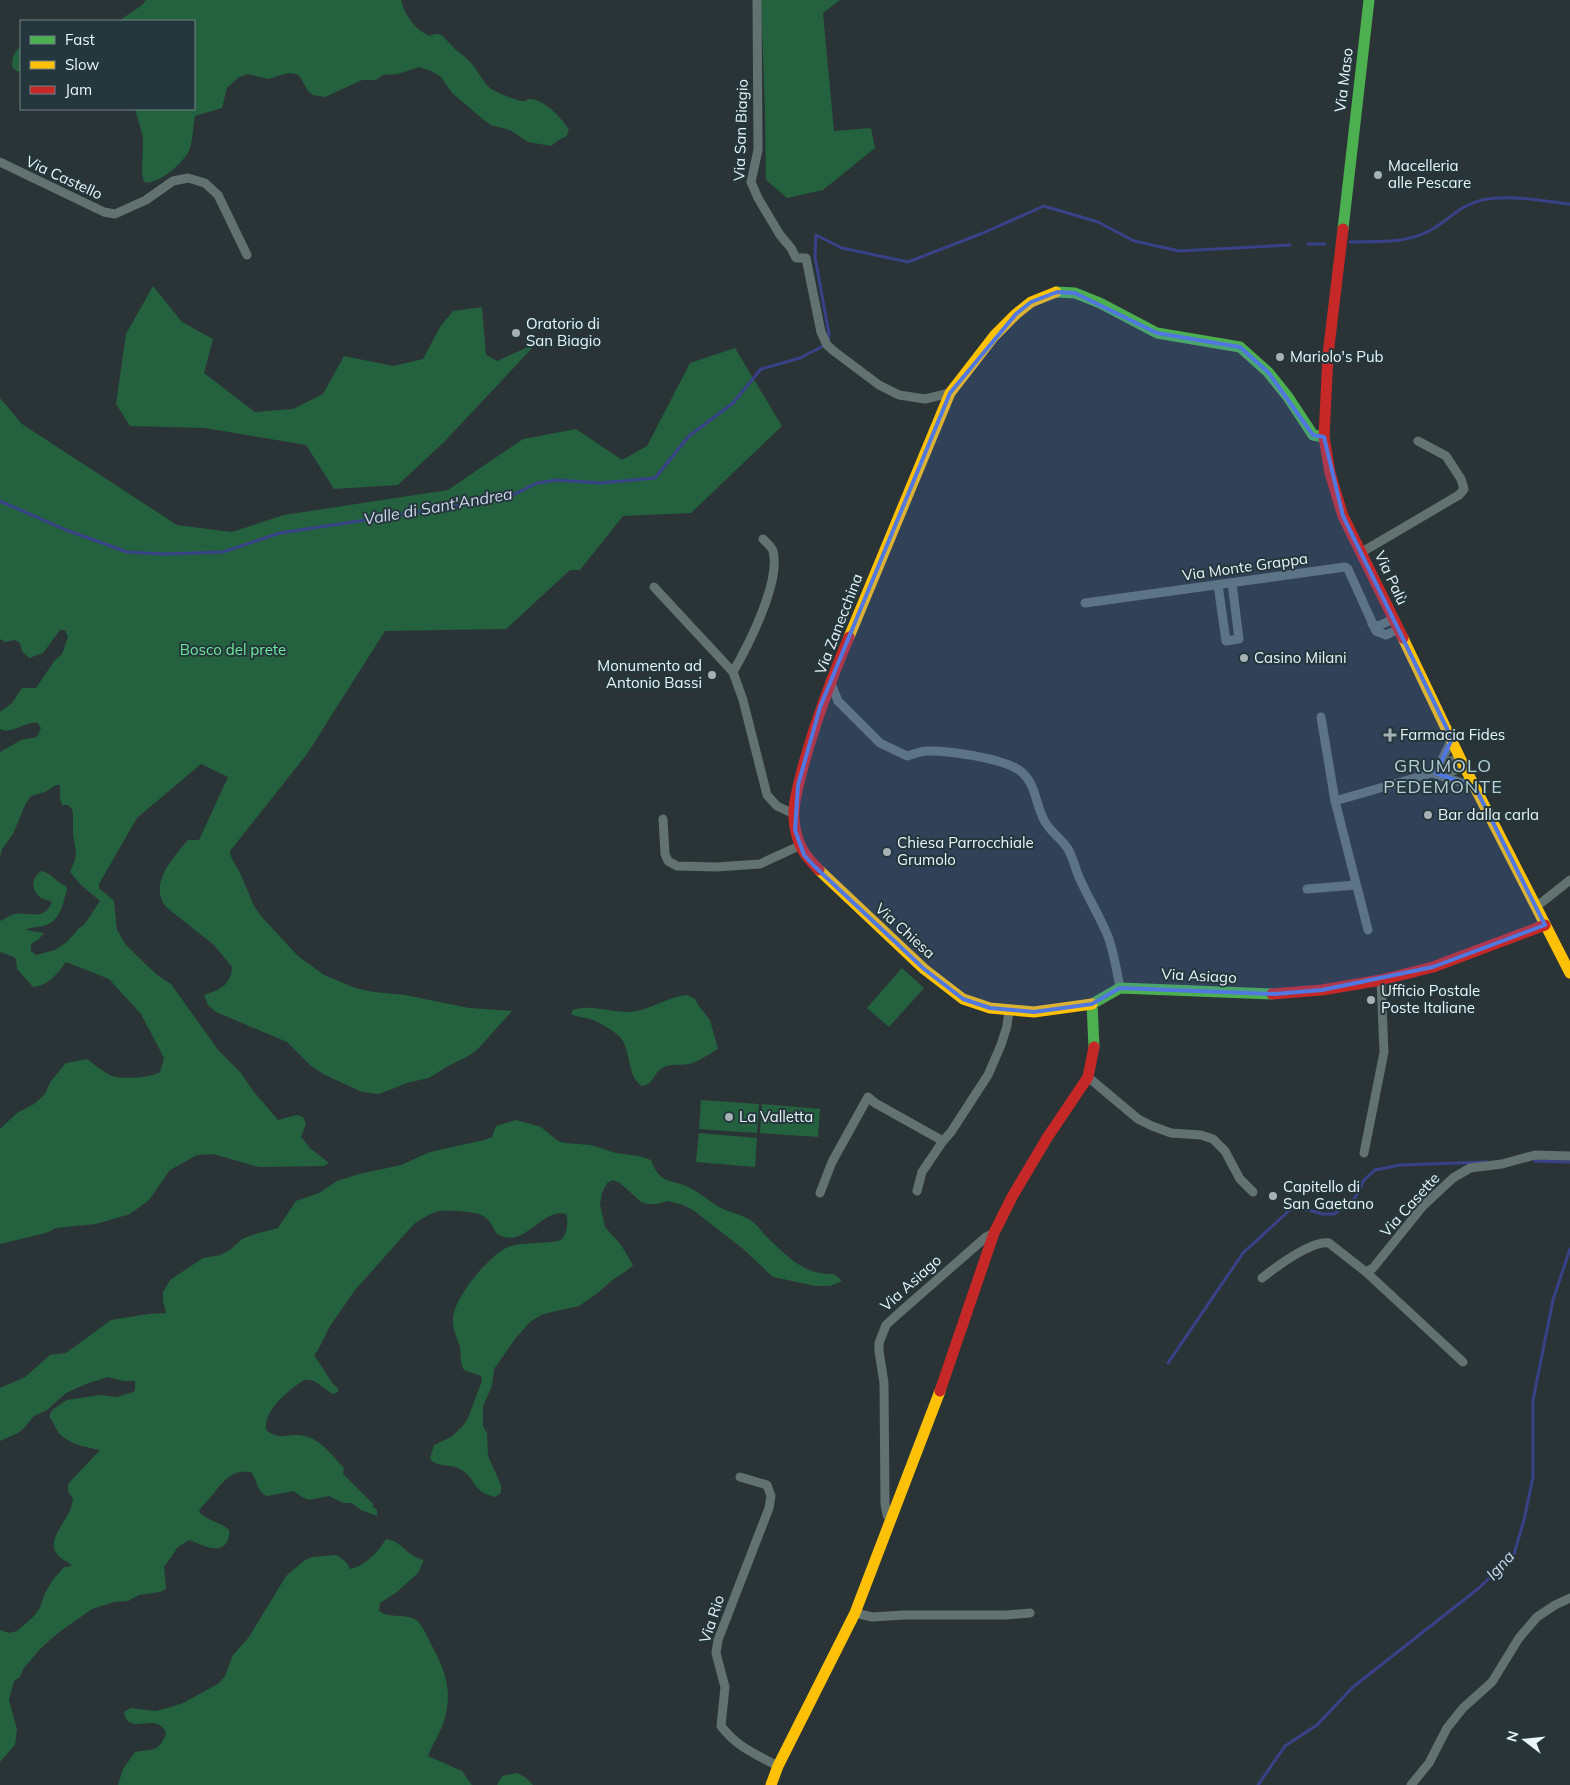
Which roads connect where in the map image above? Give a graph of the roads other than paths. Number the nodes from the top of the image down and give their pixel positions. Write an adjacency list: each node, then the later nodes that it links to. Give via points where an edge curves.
1 (757, 0): 6 (street, Via San Biagio, via 758,150 752,182 758,198 796,258 806,258 821,332 827,345 879,385 899,395 925,399)
2 (1369, 0): 4 (street, Via Maso)
3 (0, 162): 5 (street, Via Castello, via 104,212 115,214 146,200 173,181 188,178 205,183 218,195)
4 (1350, 164): 7 (street, Via Palù, via 1328,355)
5 (247, 255)
6 (950, 393): 7 (street, via 994,336 1031,302 1057,292 1075,293 1157,333 1240,347 1268,372 1313,435); 17 (street, Via Zanecchina)
7 (1324, 437): 10 (street, Via Palù, via 1330,473 1343,516)
8 (1418, 441): 10 (street, via 1446,456 1462,479 1464,489)
9 (764, 540): 16 (street, via 773,549 769,593 749,644)
10 (1362, 552): 15 (street, Via Palù)
11 (1232, 583): 12 (street, Via Monte Grappa); 12 (street, via 1239,639 1226,641); 15 (street, Via Monte Grappa, via 1348,568 1376,630 1386,635)
12 (1218, 585): 14 (street, Via Monte Grappa)
13 (654, 587): 16 (street)
14 (1085, 603)
15 (1397, 624): 19 (street, Via Palù)
16 (733, 672): 26 (street, via 767,795 777,806)
17 (830, 681): 26 (street, Via Chiesa, via 802,767); 37 (street, Via Zanecchina, via 838,701 880,743 907,756 923,751 942,751 992,760 1007,764 1026,777 1032,785 1043,819 1071,855 1108,938)
18 (1321, 717): 25 (street)
19 (1452, 739): 20 (street, Via Palù); 21 (street)
20 (1462, 761): 21 (street); 23 (street, via 1458,769); 24 (street, Via Palù)
21 (1440, 765): 22 (street)
22 (1432, 773): 23 (street); 25 (street)
23 (1442, 775): 24 (street)
24 (1475, 787): 32 (street, Via Palù)
25 (1335, 801): 30 (street)
26 (794, 814): 28 (street, Via Chiesa)
27 (663, 819): 28 (street, via 665,854 668,862 678,866 722,868 760,864)
28 (799, 846): 39 (street, Via Chiesa, via 812,865 924,969 963,999)
29 (1570, 880): 32 (street)
30 (1356, 885): 31 (street); 34 (street)
31 (1307, 889)
32 (1535, 906): 33 (street, Via Palù)
33 (1545, 925): 35 (street, Via Palù); 36 (street, Via Asiago, via 1433,967)
34 (1368, 930)
35 (1570, 973)
36 (1382, 980): 37 (street, Via Asiago, via 1275,994); 42 (street, via 1384,1052)
37 (1120, 988): 38 (street)
38 (1092, 1004): 39 (street, Via Chiesa, via 1034,1012); 40 (street, Via Asiago, via 1095,1042)
39 (1009, 1010): 41 (street, via 1001,1045 988,1075)
40 (1088, 1077): 45 (street, via 1138,1119 1152,1126 1171,1133 1214,1139 1226,1151 1240,1179); 47 (street, Via Asiago, via 1037,1155)
41 (943, 1140): 44 (street, via 922,1172); 46 (street, via 868,1097 832,1162)
42 (1364, 1153)
43 (1570, 1156): 48 (street, Via Casette, via 1535,1155 1470,1168 1453,1178 1423,1206 1373,1268)
44 (917, 1191)
45 (1253, 1192)
46 (820, 1194)
47 (994, 1232): 52 (street, Via Asiago, via 943,1384); 52 (street, Via Asiago, via 886,1325 879,1343 884,1383 885,1504)
48 (1366, 1272): 49 (street, via 1335,1246 1324,1242 1294,1255); 50 (street)
49 (1262, 1278)
50 (1463, 1362)
51 (740, 1477): 56 (street, Via Rio, via 767,1485 771,1496 718,1640 716,1653 725,1687 721,1726 740,1747)
52 (891, 1520): 54 (street)
53 (1570, 1598): 58 (street, via 1537,1617 1519,1638 1492,1682 1447,1728 1429,1764)
54 (855, 1613): 55 (street, via 872,1617); 56 (street)
55 (1030, 1613)
56 (778, 1766): 57 (street)
57 (772, 1785)
58 (1411, 1785)

